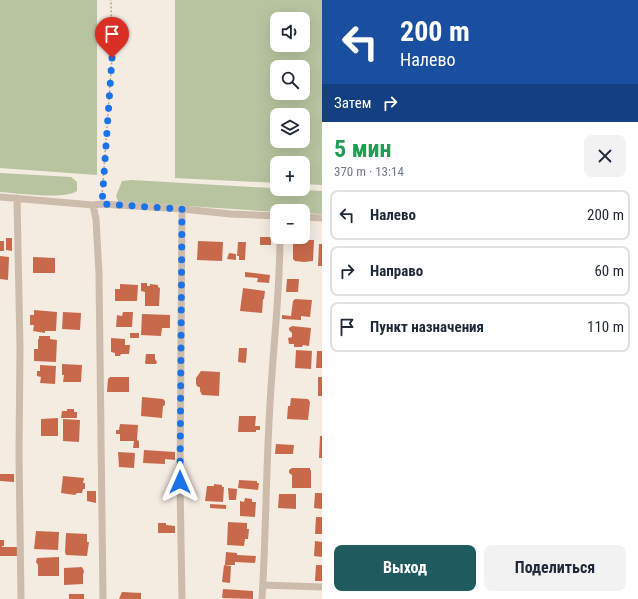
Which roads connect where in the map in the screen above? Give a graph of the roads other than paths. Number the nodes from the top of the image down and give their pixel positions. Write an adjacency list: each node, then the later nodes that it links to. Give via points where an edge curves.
1 (0, 197): 2 (street)
2 (17, 198): 3 (street); 11 (street)
3 (93, 205): 4 (street); 12 (street, via 99,274)
4 (182, 209): 5 (street); 13 (street)
5 (270, 216)
6 (310, 217): 7 (street)
7 (322, 218)
8 (280, 244): 9 (street)
9 (263, 585): 10 (street); 14 (street)
10 (322, 587)
11 (21, 599)
12 (103, 599)
13 (182, 599)
14 (262, 599)

